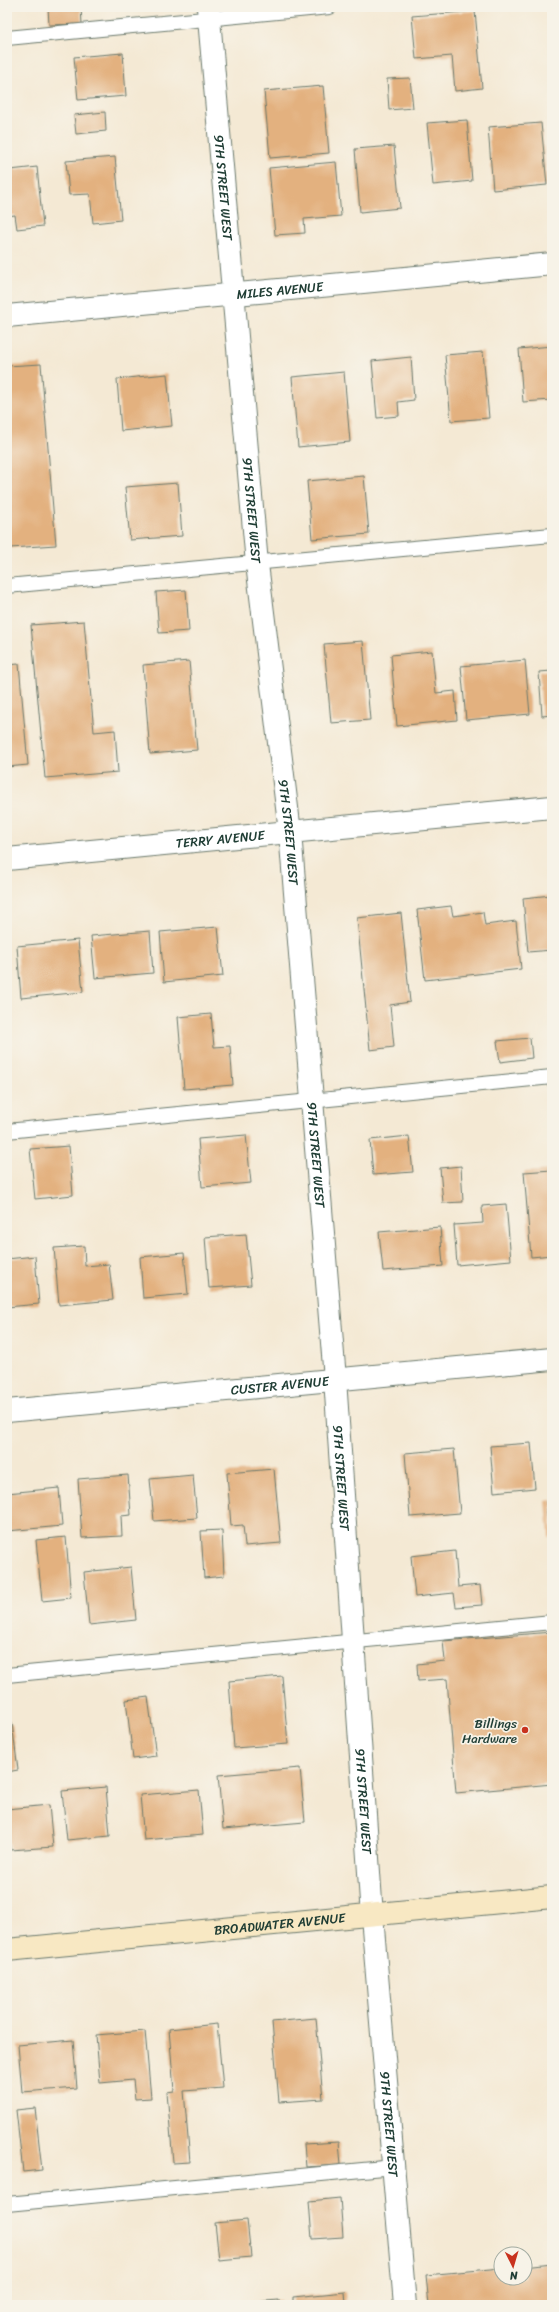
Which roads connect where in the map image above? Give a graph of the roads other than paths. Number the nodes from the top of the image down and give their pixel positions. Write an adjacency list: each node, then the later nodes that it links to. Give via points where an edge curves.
1 (330, 7): 2 (lane)
2 (208, 13): 3 (lane); 5 (street, 9TH STREET WEST)
3 (7, 38)
4 (552, 264): 5 (street, MILES AVENUE)
5 (235, 294): 6 (street, MILES AVENUE); 8 (street, 9TH STREET WEST)
6 (7, 316)
7 (552, 535): 8 (lane)
8 (258, 564): 9 (lane); 11 (street, 9TH STREET WEST)
9 (7, 586)
10 (552, 807): 11 (street, TERRY AVENUE)
11 (290, 832): 12 (street, TERRY AVENUE); 14 (street, 9TH STREET WEST)
12 (7, 859)
13 (552, 1078): 14 (lane)
14 (311, 1102): 15 (lane); 17 (street, 9TH STREET WEST)
15 (7, 1131)
16 (552, 1359): 17 (street, CUSTER AVENUE)
17 (335, 1379): 18 (street, CUSTER AVENUE); 20 (street, 9TH STREET WEST)
18 (7, 1411)
19 (552, 1622): 20 (lane)
20 (353, 1642): 21 (lane); 23 (street, 9TH STREET WEST)
21 (7, 1675)
22 (552, 1897): 23 (main road, BROADWATER AVENUE)
23 (372, 1916): 24 (main road, BROADWATER AVENUE); 25 (street, 9TH STREET WEST)
24 (7, 1950)
25 (394, 2166): 26 (lane); 27 (street, 9TH STREET WEST)
26 (7, 2204)
27 (405, 2305)

